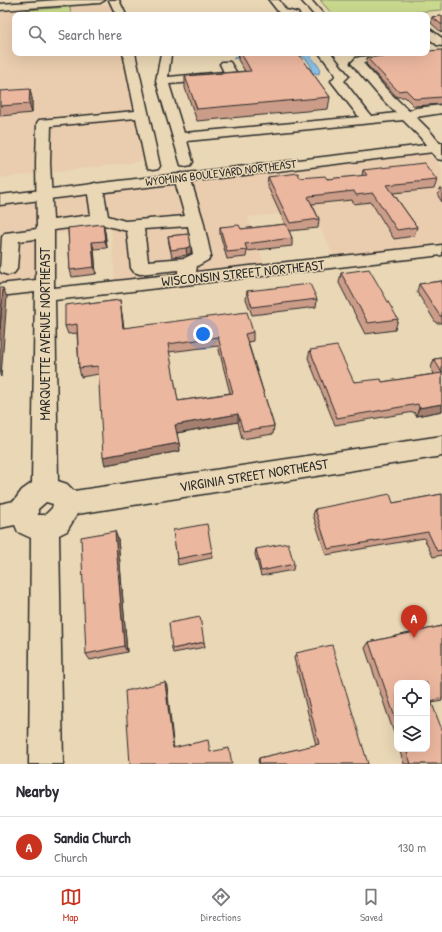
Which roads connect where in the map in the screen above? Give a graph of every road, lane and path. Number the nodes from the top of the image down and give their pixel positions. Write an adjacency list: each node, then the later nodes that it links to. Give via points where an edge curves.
1 (100, 0): 5 (street)
2 (114, 0): 6 (street)
3 (274, 0): 7 (street)
4 (306, 0): 8 (street)
5 (0, 7)
6 (120, 12)
7 (283, 12)
8 (316, 12)
9 (430, 36): 10 (street)
10 (437, 46)
11 (130, 56): 18 (street)
12 (165, 56): 16 (street)
13 (327, 56): 20 (street, via 343,76 337,81)
14 (404, 56): 19 (street, via 360,60 357,63 384,95)
15 (226, 64): 16 (street, via 232,76)
16 (162, 81): 24 (street)
17 (442, 109): 19 (street, via 416,112)
18 (142, 114): 27 (street); 31 (street, MARQUETTE AVENUE NORTHEAST, via 44,123)
19 (408, 116): 20 (street); 22 (street)
20 (368, 120): 24 (street)
21 (442, 133): 22 (street)
22 (425, 134): 23 (street); 25 (street)
23 (410, 136)
24 (179, 138): 27 (street)
25 (440, 150): 30 (street, WYOMING BOULEVARD NORTHEAST)
26 (202, 160): 27 (street, WYOMING BOULEVARD NORTHEAST)
27 (170, 164): 28 (street, WYOMING BOULEVARD NORTHEAST)
28 (138, 168)
29 (60, 177): 31 (street, WYOMING BOULEVARD NORTHEAST)
30 (182, 178): 32 (street, WYOMING BOULEVARD NORTHEAST); 35 (street)
31 (40, 185): 32 (street, WYOMING BOULEVARD NORTHEAST); 33 (street, WYOMING BOULEVARD NORTHEAST); 37 (street, MARQUETTE AVENUE NORTHEAST)
32 (95, 188): 34 (street)
33 (0, 200)
34 (100, 219): 36 (street, via 125,226); 37 (street)
35 (195, 220): 36 (street); 41 (street, via 202,256)
36 (135, 225): 41 (street, via 140,268)
37 (45, 230): 38 (street); 43 (street, MARQUETTE AVENUE NORTHEAST)
38 (6, 231): 40 (street)
39 (442, 250): 41 (street, WISCONSIN STREET NORTHEAST)
40 (8, 269)
41 (189, 271): 43 (street, WISCONSIN STREET NORTHEAST)
42 (0, 290): 43 (street, WISCONSIN STREET NORTHEAST)
43 (45, 290): 45 (street, MARQUETTE AVENUE NORTHEAST)
44 (442, 446): 46 (street, VIRGINIA STREET NORTHEAST)
45 (45, 490): 46 (street, via 63,494); 47 (street, via 33,495 25,506)
46 (67, 504): 47 (street, via 63,517 58,522)
47 (23, 519): 48 (street)
48 (46, 764)

